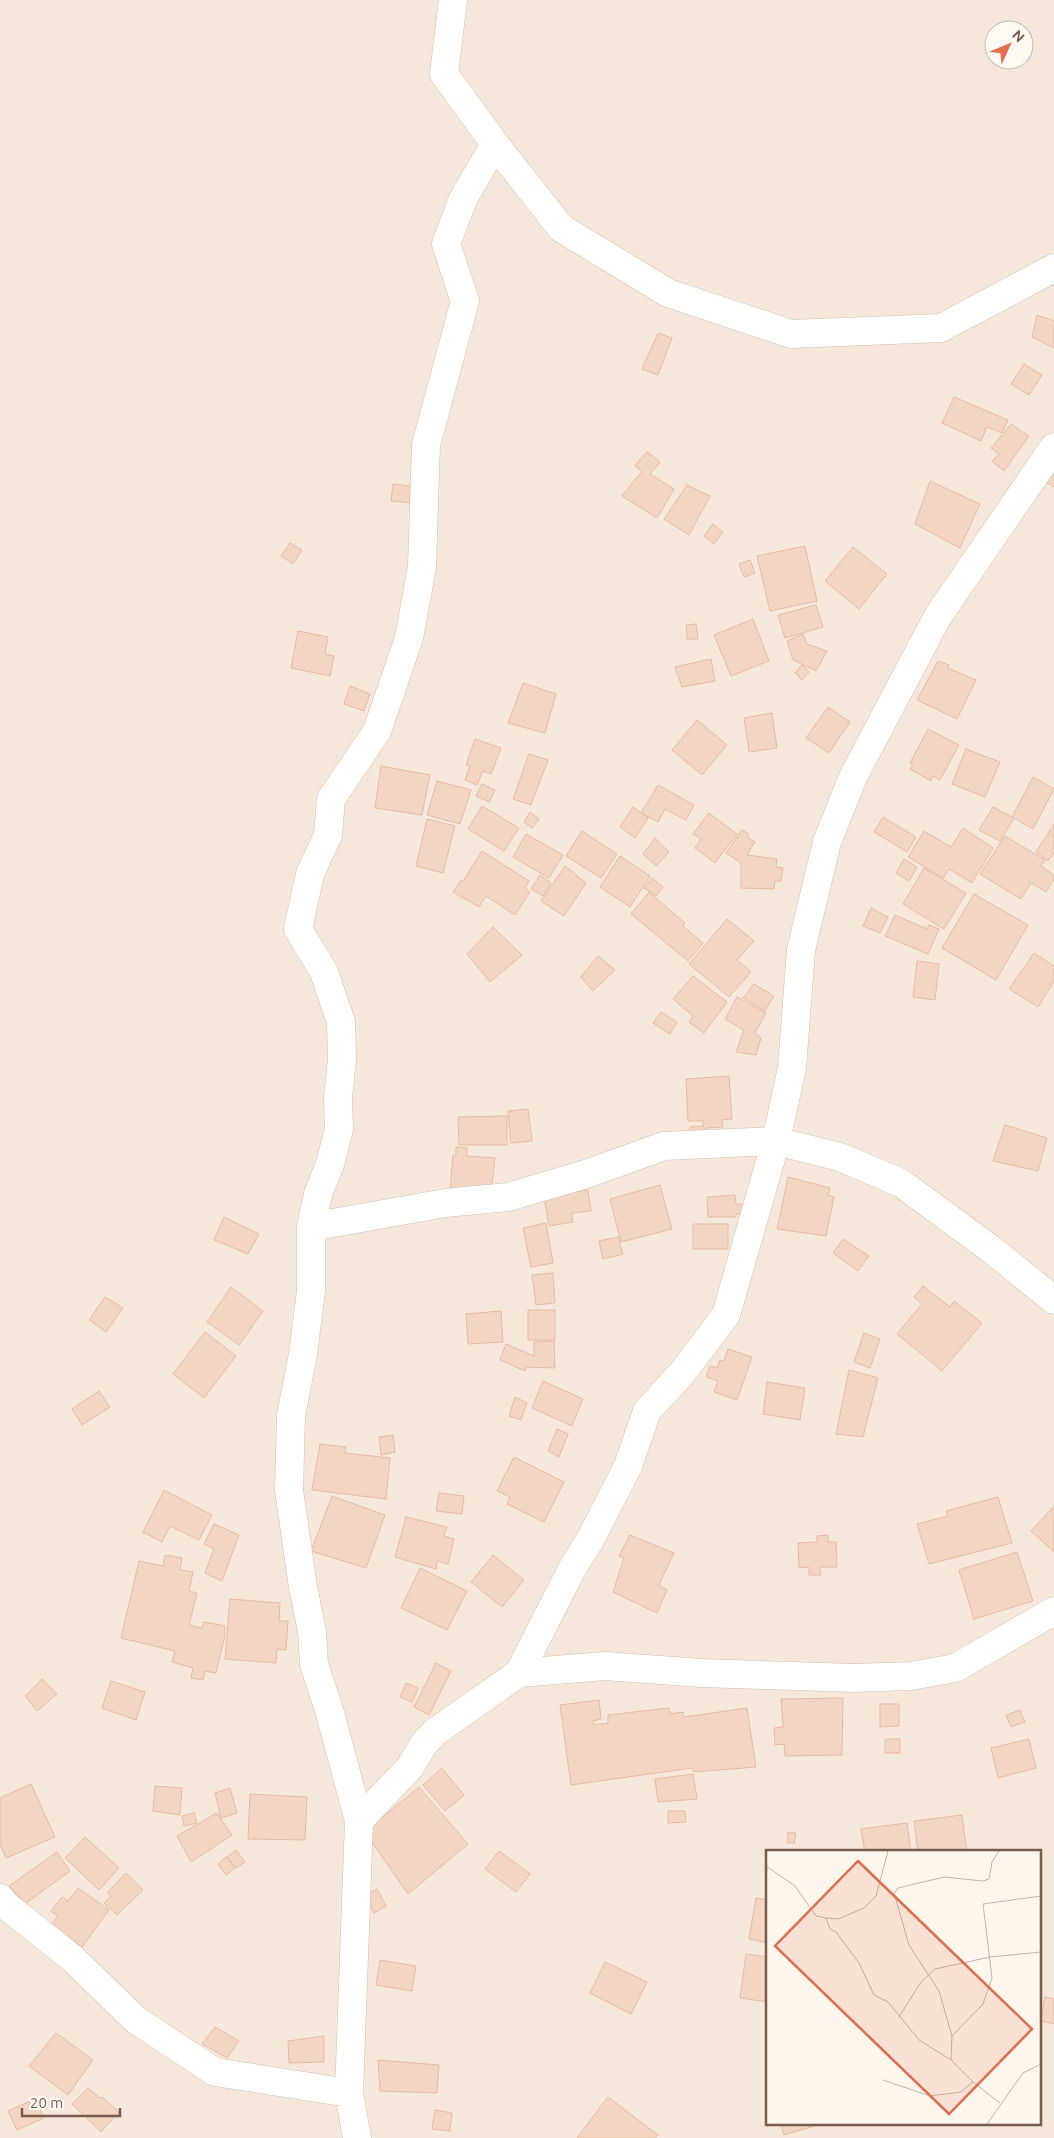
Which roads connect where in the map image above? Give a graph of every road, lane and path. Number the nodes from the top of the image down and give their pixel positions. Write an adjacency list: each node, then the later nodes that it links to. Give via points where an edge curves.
1 (453, 0): 2 (street, via 444,74)
2 (495, 144): 3 (street, via 561,228 668,292 791,334 940,328); 6 (street, via 463,199 446,244 465,301 426,445 422,567 409,638 377,731 331,799 328,836 310,874 298,928 324,972 341,1022 339,1129)
3 (1054, 268)
4 (1054, 447): 5 (street, via 938,616 853,777 827,842 801,950 792,1068)
5 (776, 1141): 6 (street, via 664,1146 508,1197 445,1203); 7 (street, via 840,1157 901,1183); 9 (street, via 726,1315 647,1412 628,1466)
6 (311, 1227): 10 (street, via 311,1291 291,1416 289,1490 312,1630 314,1664)
7 (1054, 1300)
8 (1054, 1610): 9 (street, via 955,1668 911,1676 854,1678 701,1673 605,1666)
9 (520, 1673): 10 (street, via 435,1732)
10 (359, 1821): 12 (street)
11 (0, 1898): 12 (street, via 72,1958 136,2020 215,2072)
12 (350, 2093): 13 (street)
13 (357, 2138)

